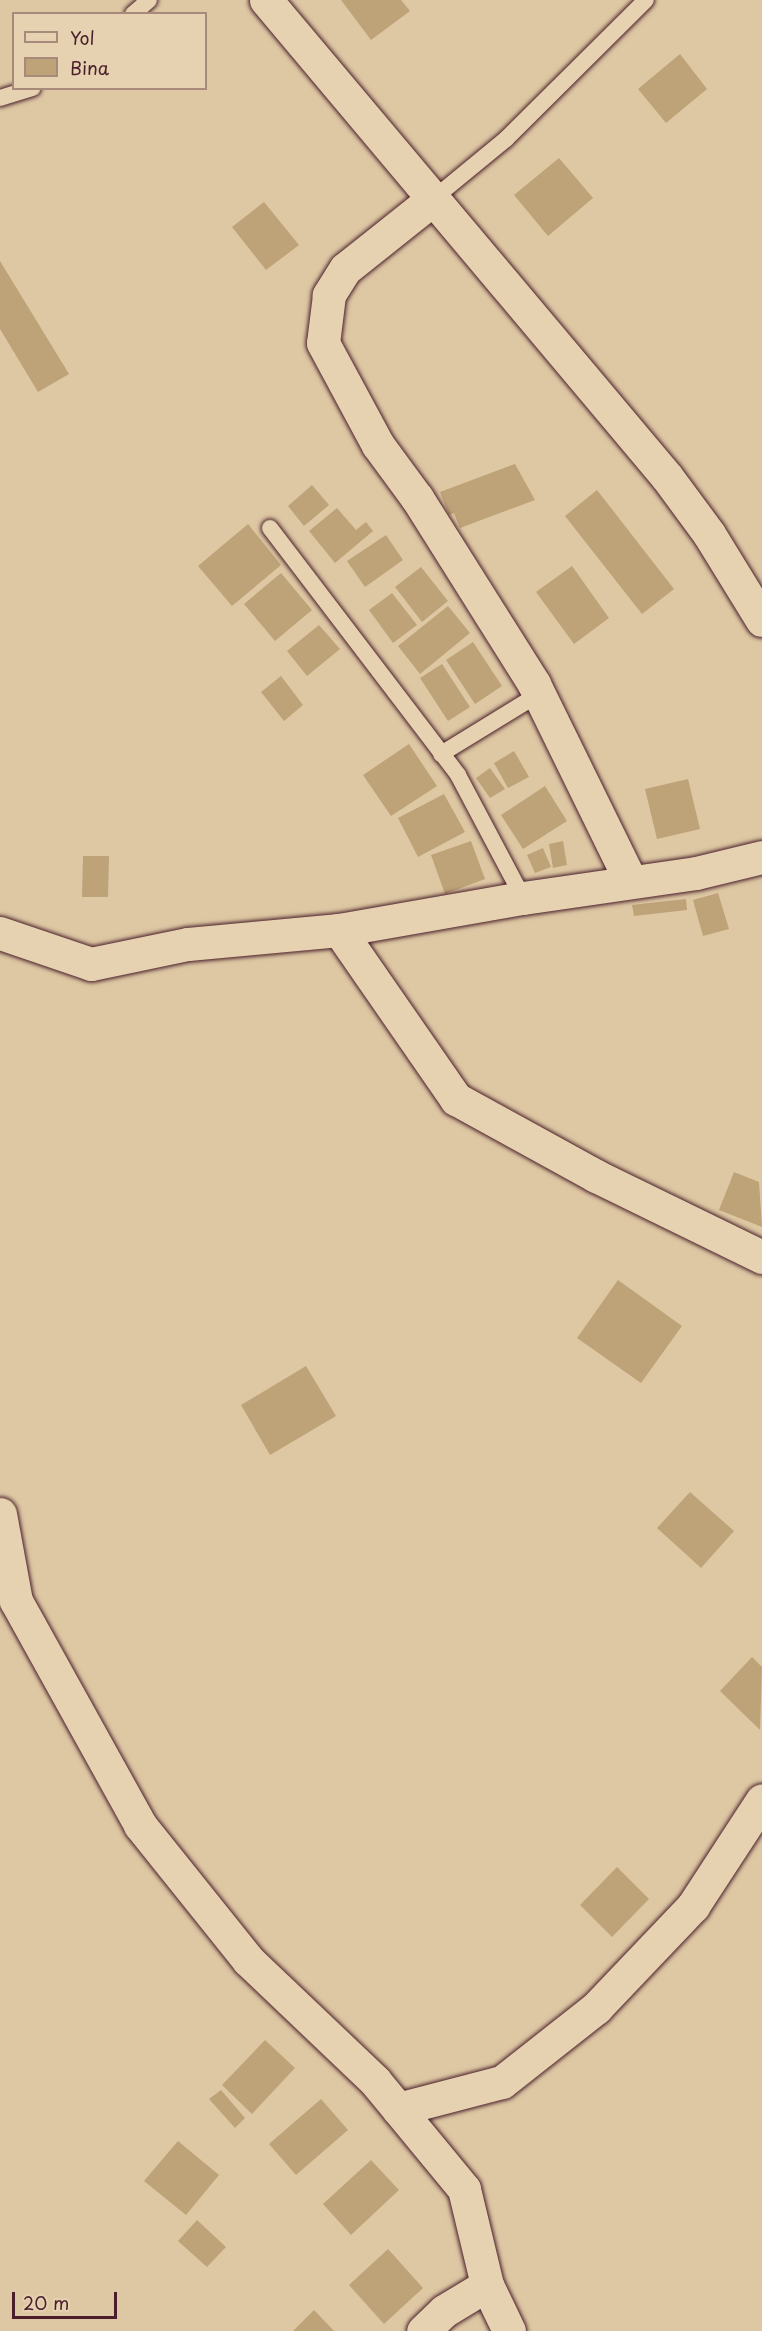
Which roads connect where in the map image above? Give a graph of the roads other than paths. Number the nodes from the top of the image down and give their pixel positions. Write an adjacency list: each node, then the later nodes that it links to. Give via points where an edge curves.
1 (149, 0): 4 (lane)
2 (266, 0): 7 (street)
3 (646, 0): 7 (lane, via 506,140)
4 (135, 12)
5 (26, 90): 6 (lane)
6 (0, 98)
7 (433, 200): 9 (street, via 667,477 709,534); 10 (street, via 345,269 329,295 323,343 378,445 417,498)
8 (270, 528): 11 (lane)
9 (762, 620)
10 (538, 694): 11 (lane); 13 (street)
11 (441, 754): 14 (lane, via 458,775)
12 (762, 857): 13 (street, via 696,873)
13 (631, 882): 14 (street)
14 (523, 898): 15 (street)
15 (339, 930): 16 (street, via 188,944 91,964); 17 (street, via 456,1099 596,1176)
16 (0, 933)
17 (762, 1257)
18 (0, 1514): 19 (street)
19 (8, 1613): 21 (street, via 140,1825 248,1960 375,2081)
20 (761, 1803): 21 (street, via 693,1906 596,2008 502,2082)
21 (398, 2109): 22 (street, via 464,2190)
22 (487, 2284): 23 (street, via 444,2311); 24 (street)
23 (423, 2331)
24 (509, 2331)

